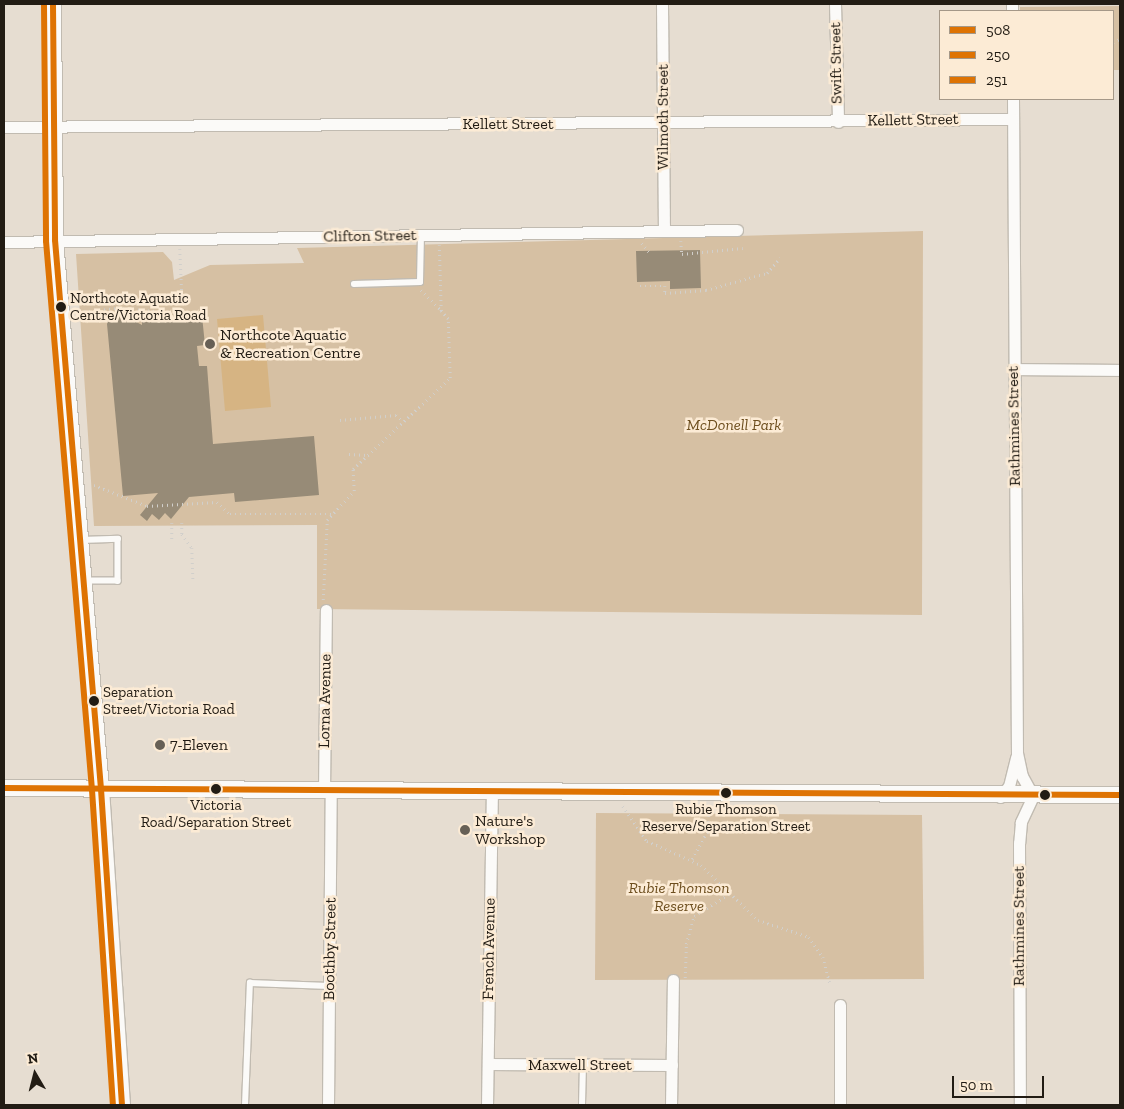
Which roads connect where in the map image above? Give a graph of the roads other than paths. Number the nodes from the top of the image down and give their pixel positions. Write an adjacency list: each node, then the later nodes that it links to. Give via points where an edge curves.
1 (53, 4): 9 (street)
2 (662, 4): 7 (street, Wilmoth Street)
3 (835, 4): 6 (street, Swift Street)
4 (1013, 100): 5 (street, Rathmines Street)
5 (1013, 118): 6 (street, Kellett Street); 16 (street, Rathmines Street)
6 (838, 122): 7 (street, Kellett Street)
7 (663, 123): 9 (street, Kellett Street); 11 (street, Wilmoth Street)
8 (4, 127): 9 (street, Kellett Street)
9 (54, 127): 13 (street)
10 (737, 230): 11 (street, Clifton Street)
11 (664, 231): 12 (street, Clifton Street)
12 (421, 235): 13 (street, Clifton Street); 15 (lane, via 420,282)
13 (55, 240): 14 (street, Clifton Street); 18 (street)
14 (4, 242)
15 (354, 284)
16 (1013, 369): 17 (street); 21 (street, Rathmines Street)
17 (1120, 370)
18 (81, 540): 19 (street); 19 (lane, via 118,539 118,581)
19 (84, 581): 23 (street)
20 (326, 610): 24 (street, Lorna Avenue)
21 (1017, 753): 27 (street, Rathmines Street, via 1022,776); 28 (street, Rathmines Street, via 1011,781)
22 (4, 788): 23 (street)
23 (101, 789): 24 (street); 35 (street)
24 (328, 792): 25 (street); 30 (street, Boothby Street)
25 (492, 792): 28 (street); 32 (street, French Avenue)
26 (1120, 795): 27 (street)
27 (1033, 796): 28 (street); 42 (street, Rathmines Street, via 1021,822)
28 (1000, 797)
29 (672, 980): 34 (street)
30 (329, 986): 36 (lane, via 250,983); 37 (street, Boothby Street)
31 (840, 1004): 41 (street)
32 (488, 1064): 33 (street, Maxwell Street); 38 (street, French Avenue)
33 (583, 1065): 34 (street, Maxwell Street); 39 (lane)
34 (672, 1065): 40 (street)
35 (122, 1105)
36 (246, 1105)
37 (328, 1105)
38 (487, 1105)
39 (582, 1105)
40 (671, 1105)
41 (840, 1105)
42 (1020, 1105)

